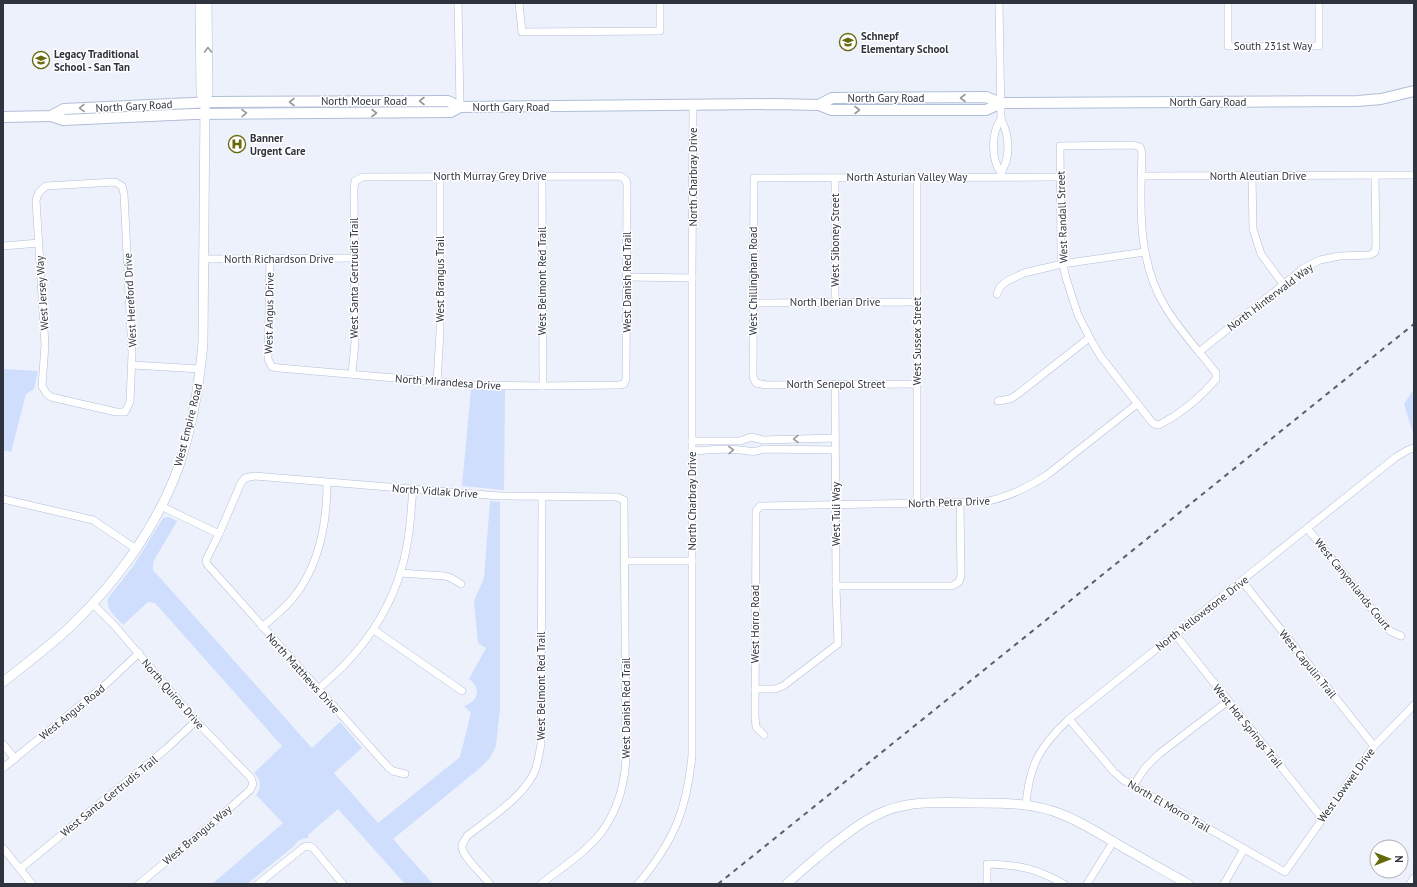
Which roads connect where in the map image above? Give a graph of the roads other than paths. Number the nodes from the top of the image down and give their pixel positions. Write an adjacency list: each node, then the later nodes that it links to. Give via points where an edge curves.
1 (200, 3): 11 (street, via 201,94)
2 (207, 3): 11 (street, one-way to 2, via 208,93)
3 (458, 3): 14 (street)
4 (519, 3): 5 (street, via 522,32 660,31)
5 (660, 3)
6 (999, 3): 12 (street)
7 (1228, 3): 8 (street, South 231st Way, via 1228,46 1319,46)
8 (1318, 3)
9 (1414, 91): 12 (main road, North Gary Road, via 1381,99 1358,101)
10 (267, 102): 11 (main road, North Gary Road); 14 (main road, North Moeur Road, one-way to 10, via 448,101)
11 (205, 103): 15 (street, West Empire Road); 16 (main road, North Gary Road, one-way to 16, via 64,109)
12 (1001, 103): 13 (main road, North Gary Road, via 986,110 831,110 819,105); 18 (street)
13 (693, 105): 14 (main road, North Gary Road); 43 (street, North Charbray Drive)
14 (460, 107): 15 (main road, North Gary Road, one-way to 14, via 451,112)
15 (205, 114): 16 (main road, via 64,120); 39 (street, West Empire Road)
16 (51, 116): 17 (main road, North Gary Road)
17 (3, 117)
18 (1001, 119): 19 (street, via 996,126 992,144); 20 (street, via 1009,144)
19 (994, 150): 20 (street); 21 (street, via 996,166)
20 (1007, 150): 21 (street)
21 (1001, 175): 28 (street, North Asturian Valley Way); 31 (street, North Asturian Valley Way)
22 (1414, 175): 27 (street, North Aleutian Drive)
23 (440, 176): 24 (street, North Murray Grey Drive); 33 (street, North Murray Grey Drive, via 363,177); 55 (street, West Brangus Trail, via 440,332)
24 (542, 176): 32 (street, North Murray Grey Drive, via 620,176); 60 (street, West Belmont Red Trail)
25 (1141, 176): 26 (street, North Aleutian Drive); 28 (street, West Randall Street, via 1142,153 1140,147 1133,145 1060,146); 37 (street)
26 (1252, 176): 27 (street, North Aleutian Drive); 44 (street, via 1254,234 1261,254)
27 (1375, 176): 44 (street, North Hinterwald Way, via 1374,252 1370,255 1339,256 1320,260)
28 (1060, 177): 41 (street, West Randall Street)
29 (754, 178): 30 (street, North Asturian Valley Way); 46 (street, West Chillingham Road)
30 (835, 178): 31 (street, North Asturian Valley Way); 47 (street, West Siboney Street)
31 (917, 178): 48 (street, West Sussex Street)
32 (626, 180): 42 (street, West Danish Red Trail)
33 (355, 181): 38 (street, West Santa Gertrudis Trail)
34 (122, 186): 35 (street, West Jersey Way, via 115,182 46,186 39,192 36,200); 51 (street, West Hereford Drive)
35 (39, 243): 36 (street); 63 (street, West Jersey Way, via 45,345 42,386 52,397)
36 (3, 246)
37 (1145, 252): 41 (street); 50 (street, via 1157,291 1165,307)
38 (354, 258): 40 (street, North Richardson Drive); 54 (street, West Santa Gertrudis Trail, via 355,342)
39 (204, 259): 40 (street, North Richardson Drive); 53 (street, West Empire Road)
40 (270, 259): 52 (street, West Angus Drive, via 268,359)
41 (1062, 264): 45 (street, via 1024,272 1007,281); 49 (street, West Randall Street)
42 (627, 277): 43 (street); 57 (street, West Danish Red Trail)
43 (692, 278): 66 (street, North Charbray Drive)
44 (1283, 284): 50 (street, North Hinterwald Way)
45 (997, 294)
46 (753, 302): 47 (street, North Iberian Drive); 56 (street, West Chillingham Road, via 753,377)
47 (835, 302): 48 (street, North Iberian Drive)
48 (917, 302): 59 (street, West Sussex Street)
49 (1089, 338): 61 (street, via 1018,394 1010,399); 62 (street, West Randall Street)
50 (1199, 352): 62 (street, West Randall Street, via 1216,373 1216,379 1194,401 1160,426 1154,424)
51 (132, 364): 53 (street); 63 (street, West Hereford Drive, via 130,402)
52 (272, 366): 54 (street, North Mirandesa Drive)
53 (201, 369): 79 (street, West Empire Road, via 185,443 174,478)
54 (352, 374): 55 (street, North Mirandesa Drive)
55 (437, 382): 60 (street, North Mirandesa Drive)
56 (756, 383): 58 (street, North Senepol Street)
57 (624, 384): 60 (street, North Mirandesa Drive)
58 (835, 384): 59 (street, North Senepol Street); 65 (street, West Tuli Way)
59 (917, 384): 77 (street, West Sussex Street)
60 (543, 386)
61 (998, 401)
62 (1137, 404): 76 (street, North Petra Drive, via 1034,483 999,499)
63 (125, 412)
64 (758, 438): 65 (street, one-way to 64); 66 (street, via 751,437 740,441); 70 (street, via 761,443)
65 (835, 438): 68 (street, West Tuli Way)
66 (692, 441): 69 (street, North Charbray Drive)
67 (1414, 448): 81 (street, North Yellowstone Drive, via 1396,457)
68 (835, 450): 70 (street); 78 (street, West Tuli Way)
69 (692, 451): 70 (street, one-way to 70); 85 (street, North Charbray Drive)
70 (759, 451)
71 (327, 483): 72 (street, North Vidlak Drive); 82 (street, North Vidlak Drive, via 254,476 245,478); 91 (street, via 326,521 313,564 293,598)
72 (413, 490): 73 (street, North Vidlak Drive); 86 (street, via 408,539)
73 (542, 497): 75 (street, North Vidlak Drive, via 617,497); 125 (street, West Belmont Red Trail, via 539,759 534,774 517,796 467,836 462,844 466,856)
74 (3, 499): 83 (street, via 93,520)
75 (624, 500): 84 (street, West Danish Red Trail)
76 (960, 503): 77 (street, North Petra Drive); 89 (street, via 959,582 952,586)
77 (917, 504): 78 (street, North Petra Drive)
78 (836, 505): 80 (street, North Petra Drive, via 765,505); 89 (street, West Tuli Way)
79 (161, 506): 82 (street); 83 (street, West Empire Road)
80 (756, 511): 98 (street, West Horro Road)
81 (1308, 528): 87 (street, North Yellowstone Drive); 94 (street, West Canyonlands Court, via 1390,631)
82 (219, 534): 91 (street, North Matthews Drive, via 206,560 207,564)
83 (136, 549): 90 (street, West Empire Road)
84 (625, 561): 85 (street); 120 (street, West Danish Red Trail, via 626,756 622,791 600,834)
85 (692, 561): 127 (street, North Charbray Drive, via 690,780 676,826 660,856)
86 (400, 573): 88 (street, via 445,576); 92 (street, via 386,609)
87 (1242, 582): 93 (street, North Yellowstone Drive); 106 (street, West Capulin Trail)
88 (461, 584)
89 (836, 586): 98 (street, West Tuli Way, via 838,644 783,686 775,689)
90 (92, 604): 95 (street, North Quiros Drive); 96 (street, West Empire Road, via 57,639)
91 (262, 627): 97 (street, North Matthews Drive)
92 (374, 630): 97 (street, via 337,674); 99 (street)
93 (1175, 634): 100 (street, West Hot Springs Trail); 102 (street, North Yellowstone Drive)
94 (1401, 636)
95 (138, 653): 103 (street, North Quiros Drive); 107 (street, West Angus Road, via 105,685)
96 (3, 682)
97 (318, 689): 109 (street, North Matthews Drive, via 388,767)
98 (755, 689): 104 (street, West Horro Road, via 756,727)
99 (462, 691)
100 (1228, 701): 111 (street, via 1159,754 1145,768); 113 (street, West Hot Springs Trail)
101 (1414, 705): 106 (street, West Lowwel Drive)
102 (1069, 719): 111 (street, North El Morro Trail, via 1114,772); 112 (street, North Yellowstone Drive, via 1049,739 1040,753 1029,779)
103 (196, 721): 110 (street, North Quiros Drive, via 251,778); 117 (street, West Santa Gertrudis Trail, via 166,749)
104 (764, 735)
105 (3, 744): 107 (street)
106 (1374, 746): 113 (street, West Lowwel Drive)
107 (15, 759): 108 (street, West Angus Road)
108 (3, 768)
109 (405, 774)
110 (253, 784): 122 (street, West Brangus Way, via 250,790 222,815)
111 (1133, 786): 116 (street, North El Morro Trail)
112 (1026, 805): 114 (street, via 1061,814); 128 (street, via 925,803 896,807 853,828)
113 (1322, 818): 118 (street, West Lowwel Drive)
114 (1113, 842): 131 (street); 132 (street)
115 (3, 848): 117 (street)
116 (1244, 849): 118 (street, North El Morro Trail); 133 (street)
117 (20, 869): 121 (street)
118 (1285, 872)
119 (1414, 878): 134 (street)
120 (550, 881): 126 (street, West Danish Red Trail)
121 (32, 884)
122 (139, 884)
123 (258, 884): 124 (street, via 304,847 309,846)
124 (343, 884)
125 (490, 884)
126 (541, 884)
127 (638, 884)
128 (787, 884)
129 (987, 884): 130 (street, via 987,864 1022,866)
130 (1064, 884)
131 (1087, 884)
132 (1188, 884)
133 (1224, 884)
134 (1410, 884)

